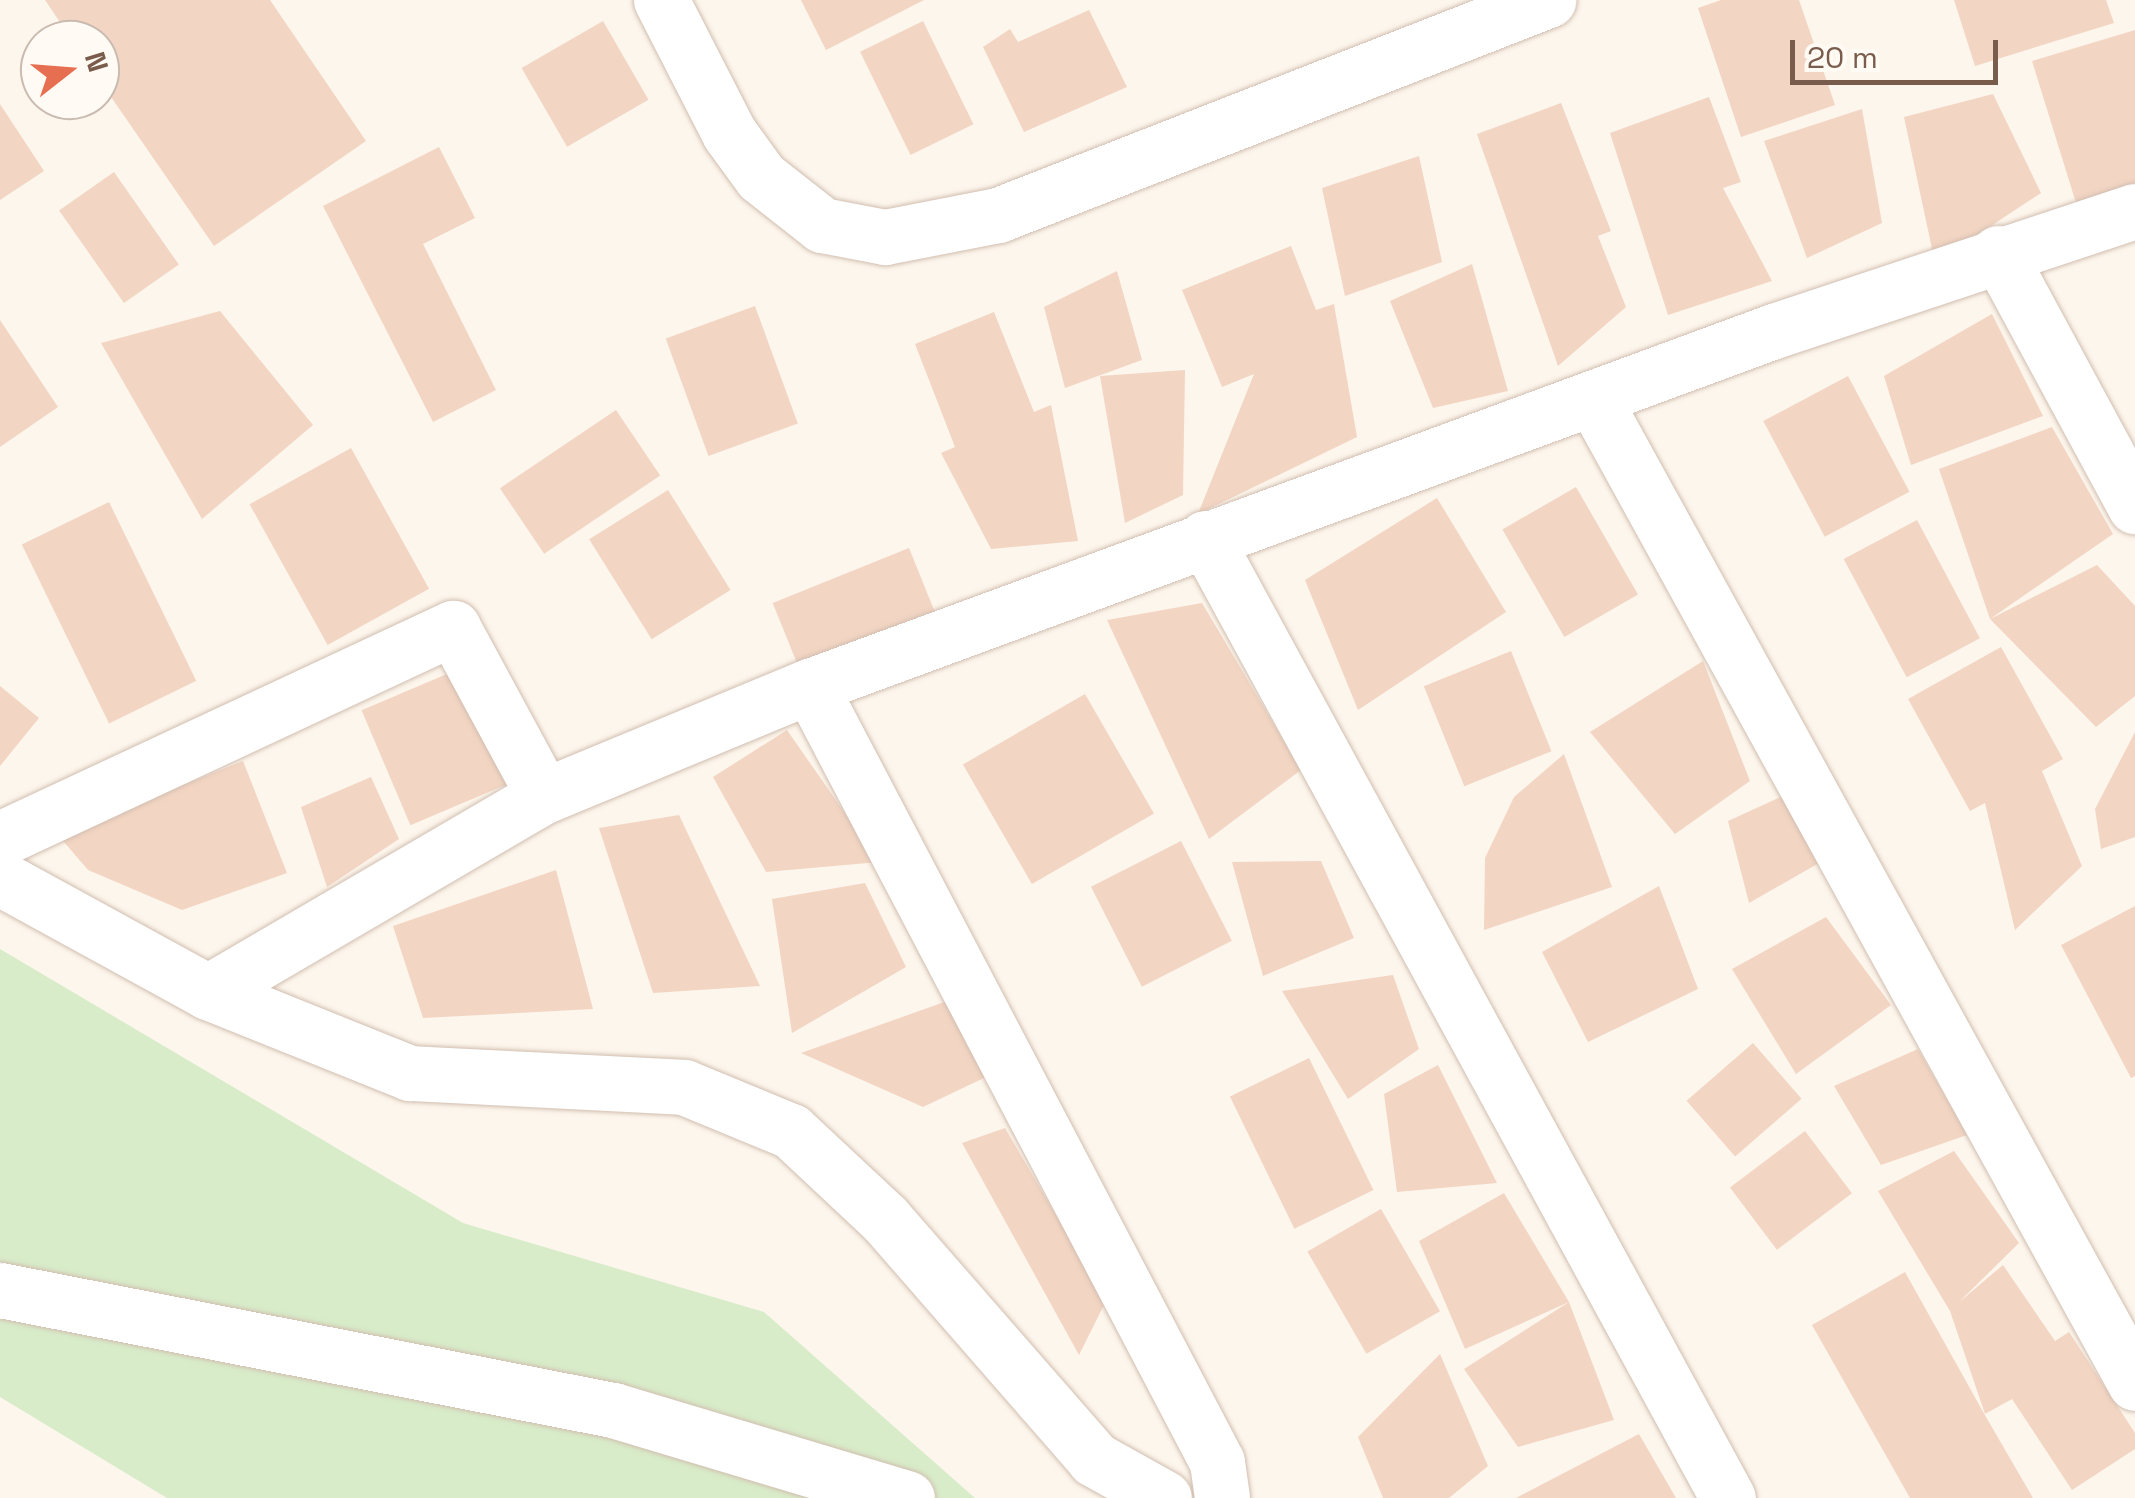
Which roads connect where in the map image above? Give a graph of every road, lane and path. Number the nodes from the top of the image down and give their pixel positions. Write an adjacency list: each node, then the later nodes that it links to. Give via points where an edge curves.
1 (661, 0): 3 (street, via 728,134 761,177 822,225 886,237 998,215)
2 (1548, 0): 3 (street)
3 (1438, 18)
4 (2135, 211): 5 (street)
5 (1998, 254): 6 (street); 7 (street)
6 (1594, 400): 8 (street); 15 (street)
7 (2135, 506)
8 (1205, 538): 9 (street); 19 (street)
9 (810, 686): 10 (street); 18 (street, via 1217,1462)
10 (544, 796): 11 (street, via 454,628); 13 (street)
11 (0, 839)
12 (0, 878): 13 (street)
13 (208, 992): 17 (street, via 410,1074 684,1087 791,1131 885,1219 1094,1459)
14 (0, 1290): 16 (street, via 613,1410)
15 (2135, 1383)
16 (907, 1498)
17 (1164, 1498)
18 (1222, 1498)
19 (1728, 1498)

